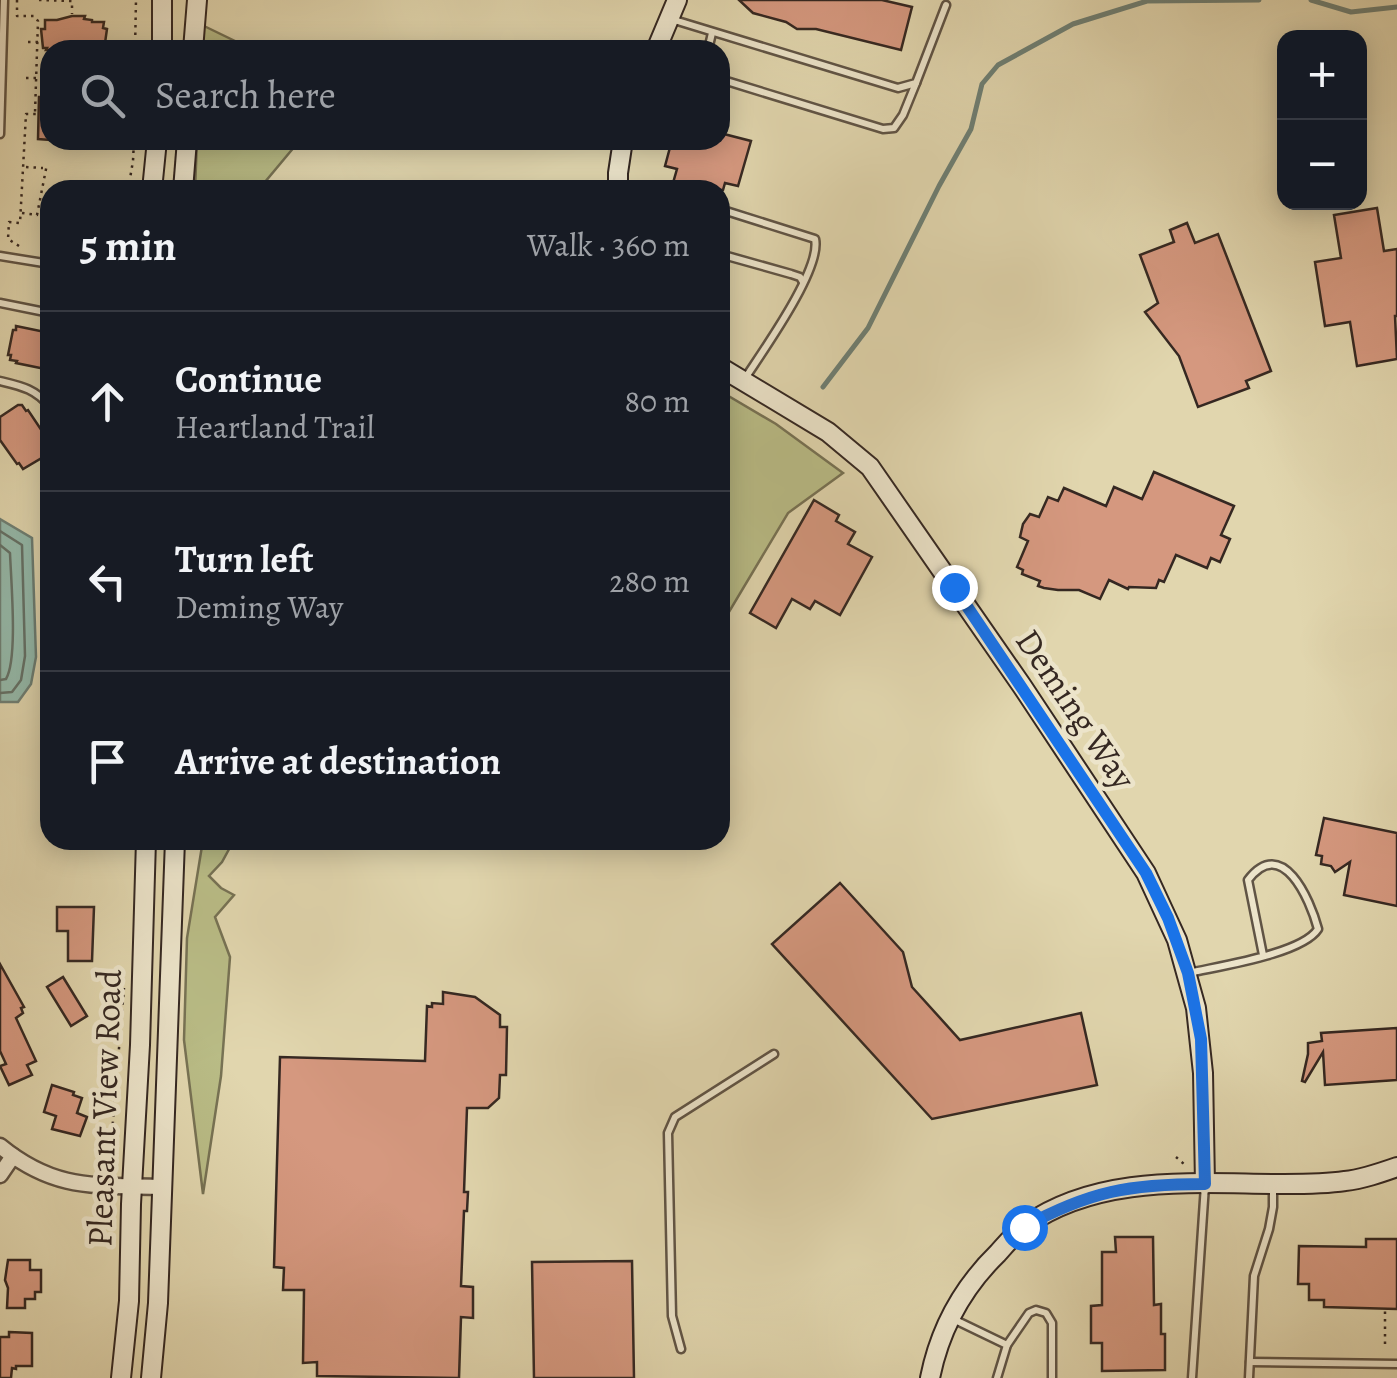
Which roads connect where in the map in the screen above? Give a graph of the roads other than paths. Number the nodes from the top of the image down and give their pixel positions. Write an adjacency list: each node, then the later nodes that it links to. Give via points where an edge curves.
1 (4, 0): 14 (lane)
2 (162, 0): 8 (street)
3 (198, 0): 9 (street)
4 (677, 0): 6 (street)
5 (946, 5): 13 (lane)
6 (669, 19): 7 (lane); 10 (street)
7 (712, 32): 11 (lane); 13 (lane, via 898,88)
8 (162, 40)
9 (194, 40)
10 (660, 40)
11 (710, 40)
12 (730, 82): 13 (lane, via 882,129 894,128)
13 (916, 83)
14 (0, 134)
15 (155, 150): 18 (street)
16 (186, 150): 19 (street)
17 (621, 150): 20 (street)
18 (153, 180)
19 (184, 180)
20 (618, 180)
21 (730, 212): 25 (lane, via 814,239 817,250)
22 (0, 256): 24 (lane)
23 (730, 257): 25 (lane)
24 (40, 262)
25 (803, 283): 30 (lane)
26 (0, 303): 27 (lane)
27 (40, 311)
28 (730, 373): 30 (street, Deming Way)
29 (0, 380): 31 (lane)
30 (743, 381): 35 (street, Deming Way, via 828,432 886,488 1146,873)
31 (40, 394)
32 (146, 850): 43 (street, Pleasant View Road)
33 (175, 850): 44 (street, Pleasant View Road)
34 (1263, 955): 34 (lane, via 1297,946 1318,929 1311,904 1277,864 1248,880); 35 (lane)
35 (1188, 973): 41 (street, Deming Way, via 1202,1056)
36 (774, 1054): 47 (lane, via 675,1117 668,1133 672,1316)
37 (0, 1146): 38 (street)
38 (14, 1156): 40 (street); 43 (street, via 71,1183)
39 (1397, 1168): 42 (street, via 1346,1181)
40 (0, 1174)
41 (1205, 1184): 42 (street); 45 (street, via 1115,1190 1050,1212 982,1268); 55 (lane)
42 (1273, 1184): 48 (lane, via 1254,1276)
43 (132, 1186): 44 (street); 50 (street, Pleasant View Road)
44 (161, 1186): 51 (street, Pleasant View Road)
45 (950, 1317): 46 (lane); 52 (street)
46 (1007, 1345): 53 (lane); 54 (lane, via 1029,1313 1046,1313 1052,1323)
47 (681, 1348)
48 (1250, 1362): 49 (lane); 56 (lane)
49 (1397, 1364)
50 (121, 1378)
51 (152, 1378)
52 (930, 1378)
53 (996, 1378)
54 (1052, 1378)
55 (1192, 1378)
56 (1249, 1378)

